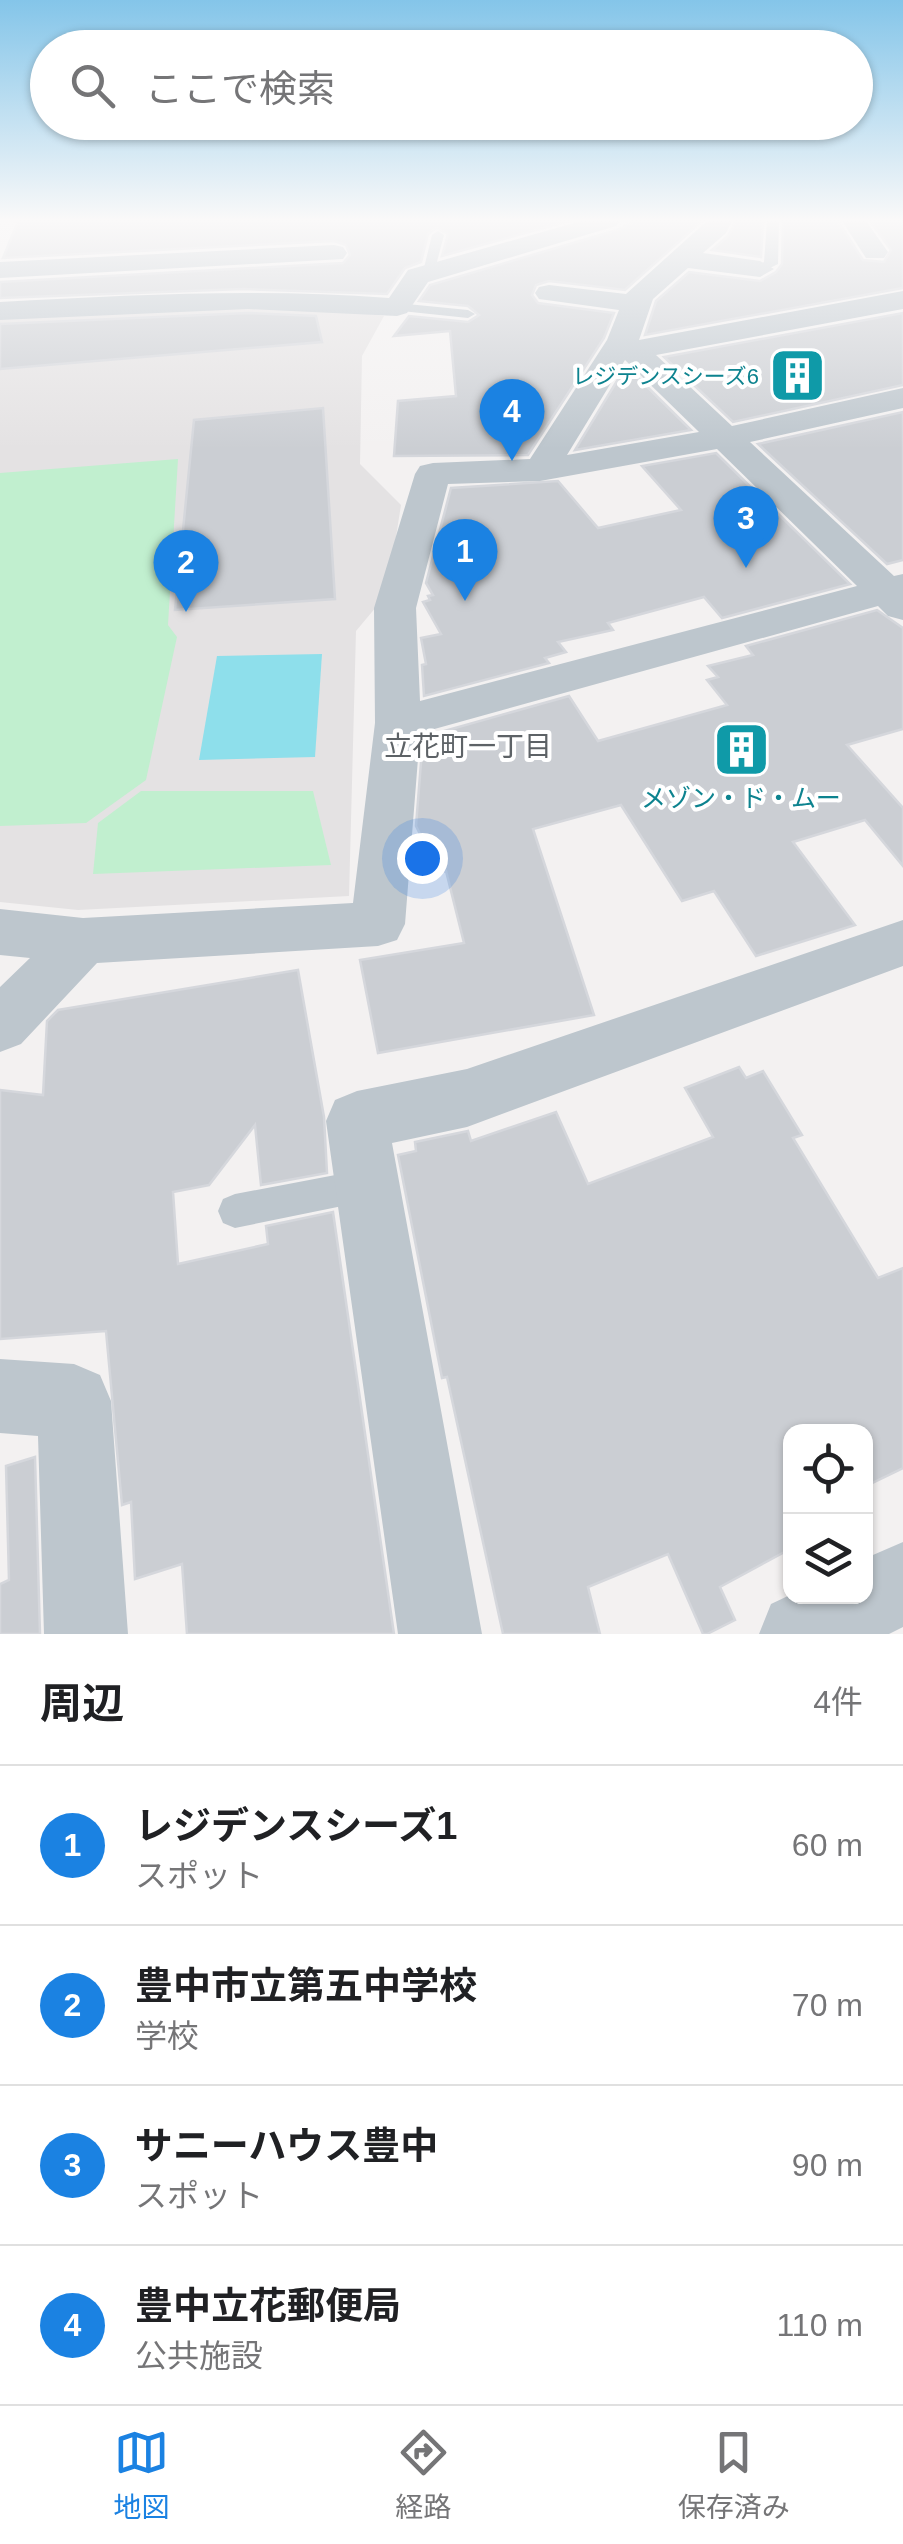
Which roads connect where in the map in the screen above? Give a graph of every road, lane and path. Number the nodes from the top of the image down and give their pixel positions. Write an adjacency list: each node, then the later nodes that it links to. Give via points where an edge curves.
1 (340, 297): 6 (street)
2 (404, 297): 8 (street)
3 (583, 297): 7 (street)
4 (641, 297): 7 (street)
5 (903, 300): 11 (street)
6 (341, 302): 8 (street); 9 (street, via 202,299)
7 (636, 304): 11 (street)
8 (398, 307): 10 (lane)
9 (0, 311)
10 (468, 314)
11 (627, 345): 13 (street); 14 (street)
12 (903, 398): 13 (street)
13 (722, 436): 14 (street); 15 (street)
14 (540, 470): 16 (street, via 433,474 395,608)
15 (897, 594): 16 (street)
16 (398, 723): 18 (street, via 378,924)
17 (0, 932): 18 (street)
18 (83, 941): 20 (street)
19 (903, 943): 21 (street, via 467,1098 357,1120)
20 (0, 1026)
21 (368, 1184): 22 (lane); 26 (street)
22 (235, 1211)
23 (0, 1396): 25 (street, via 74,1401)
24 (903, 1583): 27 (street)
25 (86, 1634)
26 (440, 1634)
27 (801, 1634)

